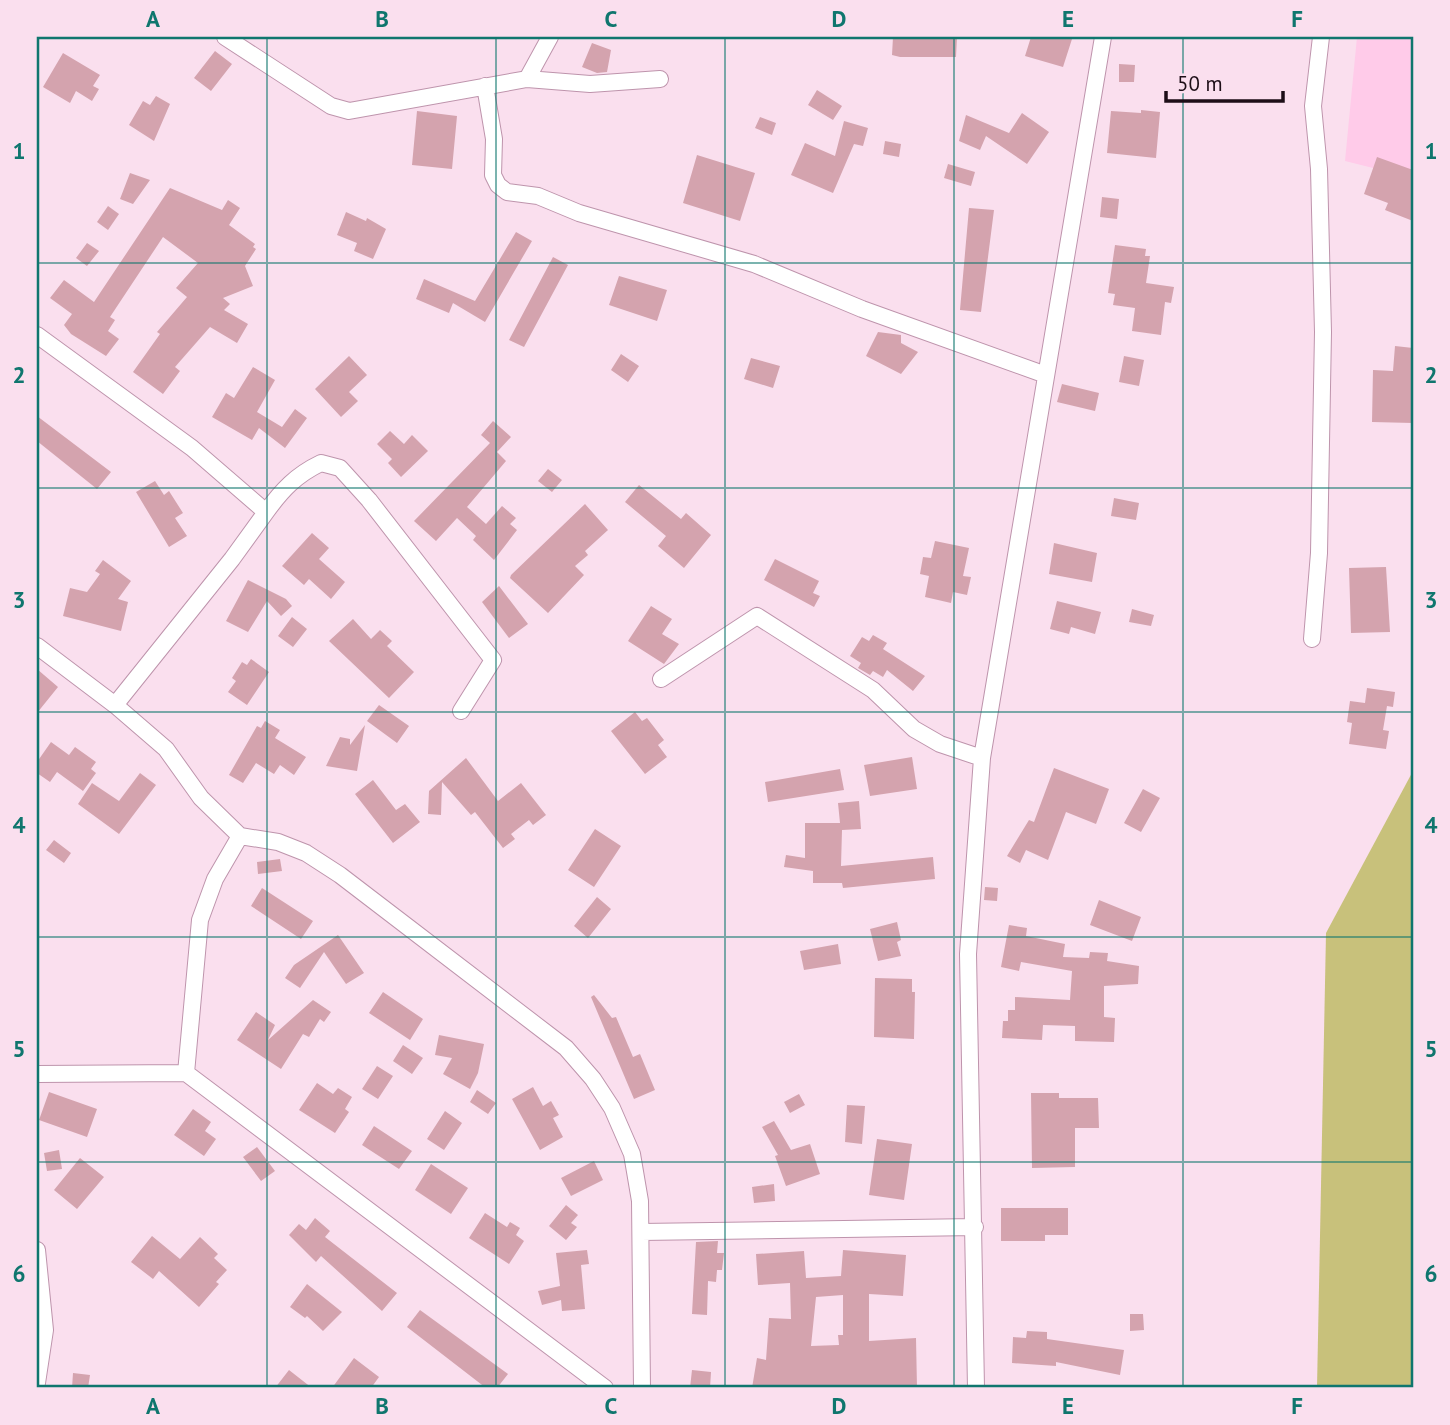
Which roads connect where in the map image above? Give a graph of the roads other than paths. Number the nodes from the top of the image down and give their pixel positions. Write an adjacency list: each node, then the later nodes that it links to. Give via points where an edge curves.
1 (225, 37): 7 (street, via 331,106 349,111)
2 (550, 37): 5 (street)
3 (1103, 37): 9 (street)
4 (1321, 37): 11 (street, via 1313,106 1323,332 1319,553)
5 (527, 79): 6 (street, via 590,84); 7 (street)
6 (660, 79)
7 (485, 86): 9 (street, via 494,139 493,175 507,192 538,195 579,213 754,264 862,309)
8 (37, 334): 10 (street, via 192,447)
9 (1046, 375): 16 (street)
10 (266, 512): 14 (street); 15 (street, via 302,472 321,463 340,468 493,660)
11 (1312, 639)
12 (37, 646): 14 (street)
13 (661, 679): 16 (street, via 757,616 873,690 914,729 940,744)
14 (115, 705): 17 (street, via 166,749 201,798)
15 (461, 711)
16 (982, 758): 20 (street, via 968,954)
17 (240, 836): 18 (street, via 215,879 200,920); 21 (street, via 278,842 340,875 566,1048 612,1108 632,1154)
18 (186, 1073): 19 (street); 25 (street)
19 (37, 1074)
20 (975, 1227): 21 (street); 27 (street)
21 (641, 1232): 26 (street)
22 (37, 1250): 23 (street)
23 (38, 1272): 24 (street, via 45,1330)
24 (37, 1383)
25 (605, 1388)
26 (642, 1388)
27 (976, 1388)

